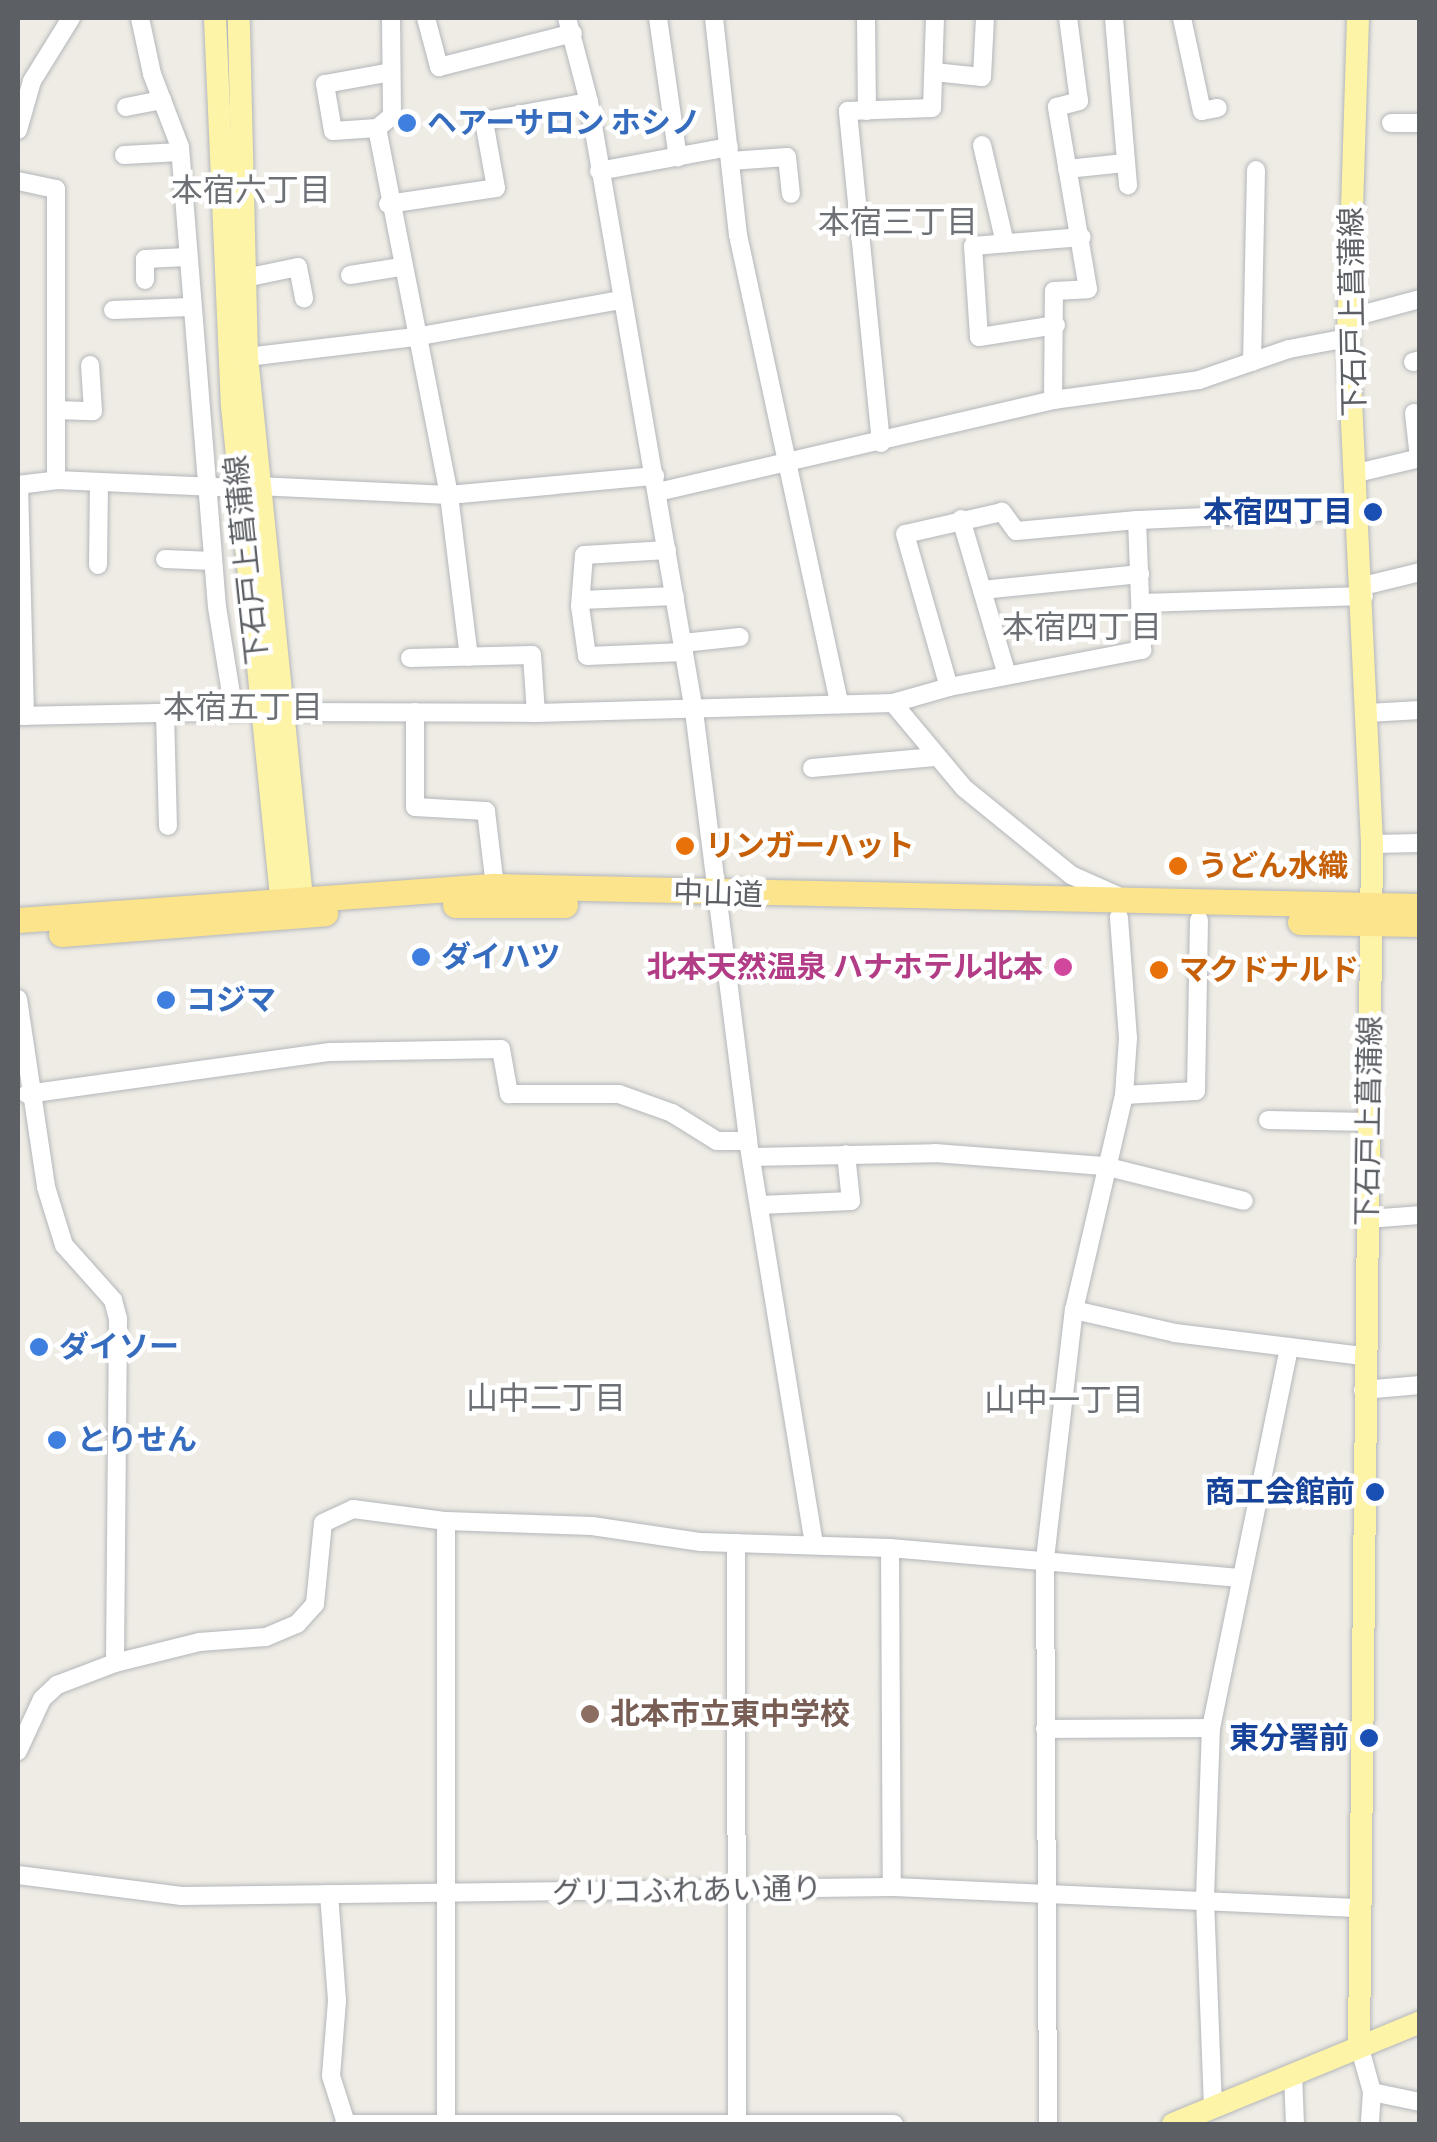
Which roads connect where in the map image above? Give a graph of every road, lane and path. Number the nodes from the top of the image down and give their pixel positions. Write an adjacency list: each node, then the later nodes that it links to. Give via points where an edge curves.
1 (71, 18): 27 (street, via 32,81)
2 (140, 18): 19 (street)
3 (215, 18): 56 (main road, 下石戸上菖蒲線)
4 (239, 18): 46 (main road, 下石戸上菖蒲線)
5 (390, 18): 17 (street)
6 (426, 18): 16 (street, via 439,67)
7 (658, 18): 32 (street)
8 (714, 18): 30 (street)
9 (866, 18): 23 (street)
10 (934, 18): 18 (street)
11 (985, 18): 18 (street, via 982,77)
12 (1068, 18): 34 (street, via 1079,101 1056,108)
13 (1114, 18): 33 (street)
14 (1182, 18): 22 (street, via 1202,112)
15 (1358, 18): 54 (main road, 下石戸上菖蒲線)
16 (570, 25): 20 (street)
17 (391, 72): 26 (street, via 392,116); 26 (street, via 325,84 333,131)
18 (934, 72): 23 (street, via 932,108)
19 (162, 100): 21 (street); 29 (street)
20 (589, 102): 36 (street); 40 (street, via 484,121 496,188)
21 (126, 107)
22 (1218, 108)
23 (867, 111): 63 (street, via 848,112)
24 (1391, 123): 25 (street)
25 (1420, 123)
26 (377, 128): 40 (street)
27 (18, 130)
28 (982, 145): 42 (street)
29 (180, 152): 31 (street); 43 (street)
30 (730, 154): 32 (street); 39 (street, via 788,157); 65 (street, via 738,234)
31 (124, 155)
32 (678, 158): 36 (street)
33 (1125, 163): 34 (street); 38 (street)
34 (1068, 168): 41 (street)
35 (1256, 170): 57 (street)
36 (599, 171): 49 (street)
37 (18, 181): 61 (street, via 56,188)
38 (1128, 185)
39 (791, 194)
40 (388, 204): 44 (street)
41 (1082, 237): 42 (street); 53 (street, via 1088,290 1054,292)
42 (1005, 243): 53 (street, via 973,246 979,337)
43 (186, 258): 47 (street, via 145,259); 51 (street)
44 (400, 267): 45 (street); 55 (street)
45 (350, 275)
46 (245, 278): 48 (street, via 298,267); 56 (main road, 下石戸上菖蒲線)
47 (145, 280)
48 (304, 298)
49 (620, 300): 55 (street); 69 (street)
50 (1419, 300): 54 (street)
51 (190, 308): 52 (street); 59 (street)
52 (114, 310)
53 (1056, 325): 60 (street)
54 (1349, 328): 57 (street); 66 (main road, 下石戸上菖蒲線)
55 (414, 337): 56 (street); 73 (street)
56 (239, 360): 59 (street); 72 (main road, 下石戸上菖蒲線)
57 (1252, 362): 60 (street, via 1199,380)
58 (90, 365): 61 (street, via 93,411)
59 (196, 366): 71 (street)
60 (1053, 400): 63 (street)
61 (56, 410): 67 (street)
62 (1414, 413): 64 (street)
63 (881, 443): 65 (street)
64 (1419, 458): 66 (street)
65 (790, 466): 69 (street); 96 (street)
66 (1357, 473): 74 (main road, 下石戸上菖蒲線)
67 (56, 480): 68 (street); 70 (street)
68 (99, 484): 71 (street); 80 (street)
69 (657, 484): 73 (street); 77 (street)
70 (18, 485): 85 (street)
71 (208, 487): 72 (street); 79 (street)
72 (248, 487): 73 (street); 100 (main road, 下石戸上菖蒲線)
73 (449, 496): 91 (street)
74 (1359, 510): 76 (street); 84 (main road, 下石戸上菖蒲線)
75 (961, 519): 76 (street, via 1002,512 1016,530); 83 (street); 94 (street, via 904,534)
76 (1137, 520): 82 (street)
77 (668, 550): 86 (street); 87 (street, via 584,555)
78 (166, 560): 79 (street)
79 (213, 561): 99 (street)
80 (98, 564)
81 (1420, 572): 84 (street)
82 (1140, 574): 83 (street); 88 (street)
83 (982, 590): 93 (street)
84 (1363, 591): 88 (street); 104 (main road, 下石戸上菖蒲線)
85 (19, 596): 105 (street)
86 (675, 596): 87 (street); 90 (street)
87 (581, 600): 90 (street, via 588,656)
88 (1142, 603): 93 (street, via 1142,650)
89 (740, 637): 90 (street)
90 (684, 648): 98 (street)
91 (469, 656): 92 (street); 103 (street, via 532,655)
92 (410, 658)
93 (1006, 672): 94 (street)
94 (949, 687): 95 (street)
95 (893, 703): 96 (street); 106 (street)
96 (839, 704): 98 (street)
97 (1420, 710): 104 (street)
98 (694, 711): 103 (street); 112 (street)
99 (234, 712): 100 (street); 102 (street)
100 (271, 712): 101 (street); 113 (main road, 下石戸上菖蒲線)
101 (414, 712): 103 (street); 111 (street, via 414,807 486,811)
102 (165, 713): 105 (street); 108 (street)
103 (536, 713)
104 (1368, 713): 109 (main road, 下石戸上菖蒲線)
105 (21, 716)
106 (936, 756): 107 (street); 115 (street, via 964,788)
107 (812, 768)
108 (168, 826)
109 (1372, 844): 110 (street); 116 (main road, 下石戸上菖蒲線)
110 (1420, 844)
111 (495, 886): 112 (highway, 中山道); 113 (highway, 中山道)
112 (719, 901): 113 (highway, 中山道); 115 (highway, 中山道); 127 (street)
113 (293, 904): 117 (highway, 中山道); 120 (highway, 中山道)
114 (1420, 906): 116 (highway, 中山道)
115 (1123, 910): 116 (highway, 中山道); 118 (highway, 中山道); 124 (street)
116 (1372, 914): 118 (highway, 中山道); 119 (highway, 中山道); 126 (main road, 下石戸上菖蒲線)
117 (18, 920)
118 (1199, 920): 124 (street, via 1196,1090)
119 (1420, 924)
120 (18, 938)
121 (18, 999): 122 (street)
122 (19, 1019): 123 (street)
123 (27, 1094): 127 (street, via 330,1052 502,1049 509,1094 620,1094 672,1113 717,1141); 145 (street, via 64,1245 113,1300 118,1319)
124 (1124, 1094): 129 (street)
125 (1268, 1120): 126 (street)
126 (1370, 1122): 133 (main road, 下石戸上菖蒲線)
127 (750, 1149): 128 (street); 131 (street)
128 (846, 1154): 129 (street, via 936,1153); 131 (street, via 851,1201)
129 (1104, 1166): 130 (street); 134 (street)
130 (1244, 1201)
131 (760, 1205): 141 (street)
132 (1420, 1215): 133 (street)
133 (1367, 1219): 136 (main road, 下石戸上菖蒲線)
134 (1074, 1310): 135 (street, via 1175,1333); 143 (street)
135 (1289, 1347): 136 (street); 144 (street)
136 (1364, 1356): 138 (main road, 下石戸上菖蒲線)
137 (1420, 1385): 138 (street)
138 (1364, 1390): 156 (main road, 下石戸上菖蒲線)
139 (446, 1521): 140 (street, via 590,1518); 145 (street, via 338,1512 324,1522 315,1604 297,1624 266,1637 198,1642); 154 (street)
140 (736, 1543): 141 (street); 151 (street)
141 (814, 1545): 142 (street)
142 (890, 1548): 143 (street); 150 (street)
143 (1045, 1559): 144 (street); 147 (street)
144 (1240, 1578): 146 (street)
145 (116, 1663): 148 (street, via 57,1686 42,1699)
146 (1211, 1728): 147 (street); 155 (street)
147 (1045, 1729): 152 (street)
148 (18, 1746)
149 (18, 1875): 153 (street, グリコふれあい通り, via 182,1896)
150 (892, 1887): 151 (street, グリコふれあい通り); 152 (street, グリコふれあい通り)
151 (735, 1892): 154 (street, グリコふれあい通り); 164 (street)
152 (1050, 1892): 155 (street, グリコふれあい通り); 167 (street)
153 (329, 1894): 154 (street, グリコふれあい通り); 165 (street, via 336,2002 331,2076)
154 (448, 1894): 163 (street)
155 (1206, 1898): 156 (street, グリコふれあい通り); 162 (street)
156 (1358, 1908): 158 (main road, 下石戸上菖蒲線)
157 (1420, 2022): 158 (main road)
158 (1358, 2045): 159 (main road); 160 (street)
159 (1293, 2074): 162 (main road); 169 (street)
160 (1372, 2092): 161 (street); 170 (street)
161 (1420, 2102)
162 (1213, 2108): 168 (main road)
163 (446, 2123): 164 (street); 165 (street)
164 (737, 2123): 166 (street)
165 (345, 2124)
166 (894, 2124)
167 (1048, 2124)
168 (1174, 2124)
169 (1295, 2124)
170 (1370, 2124)

